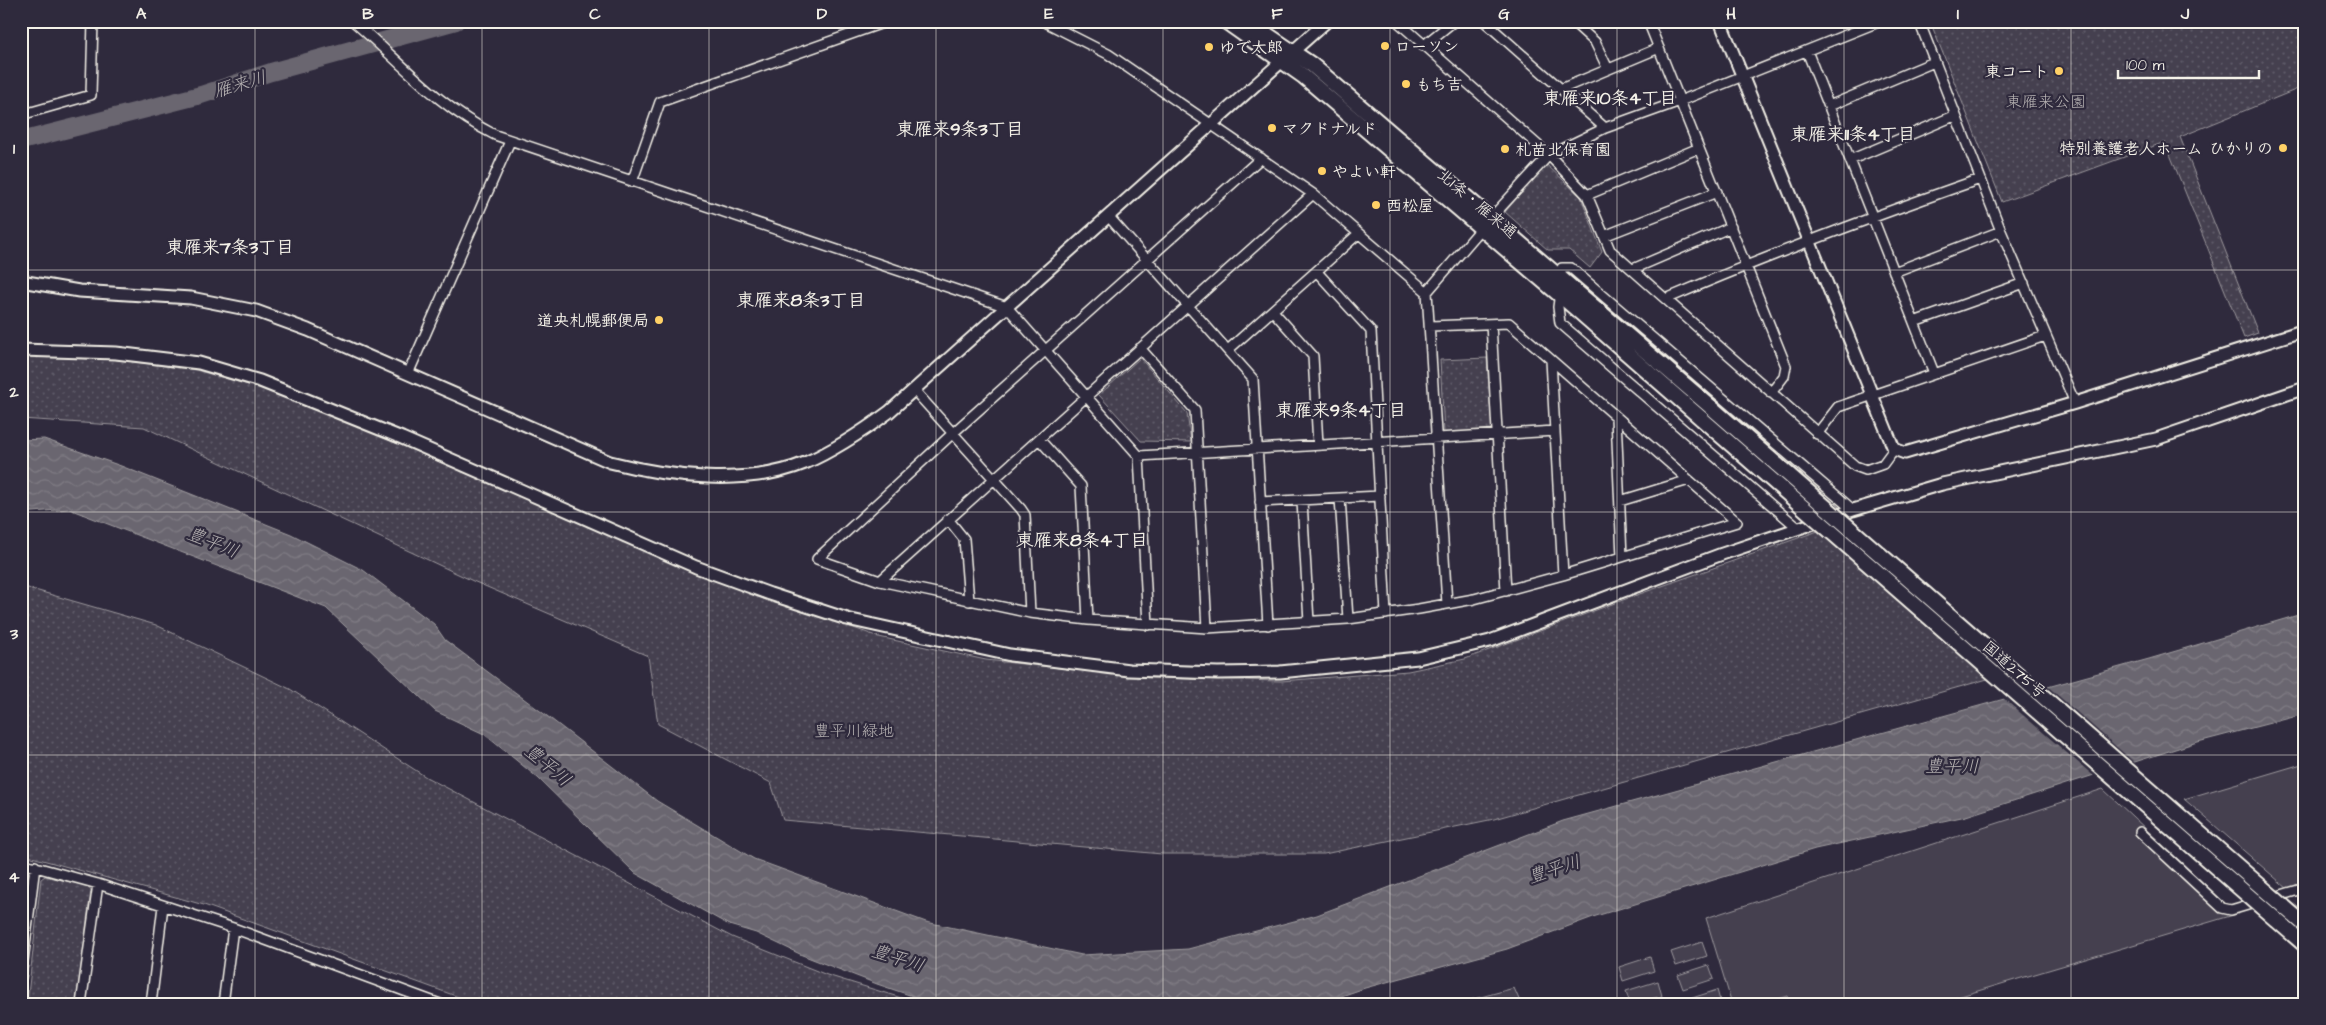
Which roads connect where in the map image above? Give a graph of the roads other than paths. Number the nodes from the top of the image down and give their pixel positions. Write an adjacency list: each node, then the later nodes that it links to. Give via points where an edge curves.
1 (92, 21): 27 (street, via 91,95)
2 (888, 21): 37 (street, via 660,102)
3 (1043, 21): 29 (street, via 1108,54)
4 (1225, 21): 20 (highway, 北1条・雁来通)
5 (1247, 21): 19 (highway, 北1条・雁来通)
6 (1326, 21): 19 (street)
7 (1397, 21): 16 (street)
8 (1454, 21): 16 (street)
9 (1484, 21): 24 (street)
10 (1572, 21): 22 (street, via 1594,42)
11 (1648, 21): 17 (street)
12 (1720, 21): 23 (street)
13 (1881, 21): 18 (street)
14 (1919, 21): 21 (street)
15 (357, 22): 31 (street, via 364,32 453,111 473,124)
16 (1423, 46): 33 (street)
17 (1659, 48): 22 (street); 25 (street)
18 (1807, 51): 23 (street); 26 (street)
19 (1292, 52): 20 (street); 43 (highway, 北1条・雁来通, via 1312,65)
20 (1281, 62): 29 (street); 45 (highway, 北1条・雁来通, via 1303,76)
21 (1934, 62): 26 (street); 28 (street)
22 (1608, 69): 24 (street)
23 (1742, 75): 25 (street); 49 (street)
24 (1561, 89): 30 (street)
25 (1680, 101): 30 (street); 32 (street)
26 (1829, 106): 35 (street)
27 (21, 115)
28 (1954, 116): 35 (street); 36 (street)
29 (1212, 124): 34 (street); 41 (street)
30 (1605, 128): 33 (street)
31 (510, 140): 37 (street); 75 (street)
32 (1699, 148): 38 (street); 40 (street)
33 (1549, 155): 40 (street); 43 (street)
34 (1261, 158): 39 (street); 50 (street)
35 (1850, 160): 42 (street)
36 (1980, 179): 42 (street); 46 (street)
37 (632, 182): 62 (street)
38 (1717, 192): 44 (street); 48 (street)
39 (1313, 194): 47 (street); 61 (street)
40 (1587, 195): 48 (street)
41 (1108, 217): 50 (street); 62 (street)
42 (1872, 217): 49 (street); 54 (street)
43 (1491, 218): 55 (highway, 北1条・雁来通)
44 (1731, 227): 51 (street); 52 (street)
45 (1482, 229): 58 (street); 59 (highway, 北1条・雁来通)
46 (2001, 232): 54 (street); 57 (street)
47 (1358, 234): 53 (street); 58 (street)
48 (1604, 236): 52 (street, via 1610,250)
49 (1809, 241): 51 (street); 79 (street)
50 (1147, 260): 61 (street); 72 (street)
51 (1746, 265): 60 (street); 78 (street, via 1786,366 1784,376)
52 (1633, 269): 60 (street)
53 (1317, 272): 63 (street); 91 (street, via 1371,331)
54 (1894, 272): 64 (street)
55 (1559, 276): 59 (street); 82 (highway, 北1条・雁来通); 104 (street, via 1562,268 1571,268)
56 (21, 282): 75 (street, via 79,291 191,298 240,306 308,330)
57 (2024, 283): 64 (street); 68 (street)
58 (1427, 292): 66 (street)
59 (1560, 295): 84 (highway, 北1条・雁来通); 106 (street, via 1560,323)
60 (1666, 299): 78 (street)
61 (1188, 306): 69 (street); 71 (street)
62 (1007, 308): 72 (street); 77 (street)
63 (1273, 311): 71 (street); 92 (street, via 1313,356)
64 (1914, 322): 74 (street)
65 (1491, 324): 66 (street); 73 (street, via 1509,323); 87 (street)
66 (1430, 326): 89 (street)
67 (2305, 330): 81 (street)
68 (2045, 336): 74 (street); 81 (street)
69 (1140, 348): 80 (street); 95 (street, via 1195,410)
70 (21, 350): 106 (street, via 116,353 199,363 260,381 367,424 696,566 770,594 847,619 942,641 1010,655 1129,670 1280,672 1418,658 1518,631)
71 (1228, 350): 93 (street, via 1253,379)
72 (1046, 352): 80 (street); 86 (street)
73 (1551, 360): 83 (street); 85 (street)
74 (1934, 373): 79 (street)
75 (408, 374): 77 (street, via 610,462 684,477 762,474 802,464 863,431)
76 (2305, 388): 104 (street, via 2156,439 1942,484)
77 (914, 390): 86 (street)
78 (1771, 393): 88 (street)
79 (1870, 395): 88 (street, via 1838,408); 94 (street)
80 (1086, 397): 90 (street); 96 (street)
81 (2075, 403): 94 (street, via 1905,453)
82 (1712, 408): 127 (highway, 国道275号, bridge)
83 (1616, 417): 98 (street); 101 (street)
84 (1702, 419): 129 (highway, 国道275号, bridge)
85 (1555, 431): 87 (street); 108 (street)
86 (953, 433): 97 (street); 109 (street, via 816,559)
87 (1497, 434): 89 (street); 110 (street)
88 (1818, 434): 94 (street, via 1855,466 1866,470 1883,464)
89 (1436, 438): 91 (street); 112 (street)
90 (1039, 439): 97 (street); 116 (street, via 1081,486)
91 (1376, 441): 92 (street); 99 (street)
92 (1318, 445): 93 (street)
93 (1258, 448): 95 (street); 103 (street)
94 (1894, 450)
95 (1197, 451): 96 (street); 120 (street)
96 (1139, 456): 118 (street)
97 (994, 479): 105 (street); 113 (street, via 1025,515)
98 (1689, 480): 101 (street); 107 (street, via 1737,522)
99 (1380, 496): 100 (street); 114 (street)
100 (1340, 498): 102 (street); 115 (street)
101 (1620, 500): 107 (street)
102 (1302, 501): 103 (street); 117 (street)
103 (1260, 502): 119 (street)
104 (1853, 510): 106 (street)
105 (948, 519): 109 (street); 111 (street, via 964,539)
106 (1798, 528)
107 (1622, 557): 108 (street)
108 (1563, 575): 110 (street)
109 (880, 581): 111 (street)
110 (1506, 591): 112 (street)
111 (969, 601): 113 (street)
112 (1447, 604): 114 (street)
113 (1030, 613): 116 (street)
114 (1386, 614): 115 (street)
115 (1348, 619): 117 (street)
116 (1088, 620): 118 (street)
117 (1309, 622): 119 (street)
118 (1148, 625): 120 (street)
119 (1268, 625): 120 (street)
120 (1207, 628)
121 (2140, 832): 125 (street, via 2222,908 2231,910)
122 (21, 863): 123 (street)
123 (35, 866): 124 (street); 130 (street)
124 (98, 884): 126 (street); 132 (street)
125 (2305, 888)
126 (163, 906): 128 (street); 133 (street)
127 (2305, 925)
128 (234, 928): 131 (street); 134 (street)
129 (2305, 946)
130 (21, 977)
131 (424, 1001): 135 (street)
132 (81, 1004)
133 (151, 1004)
134 (223, 1004)
135 (440, 1004)

